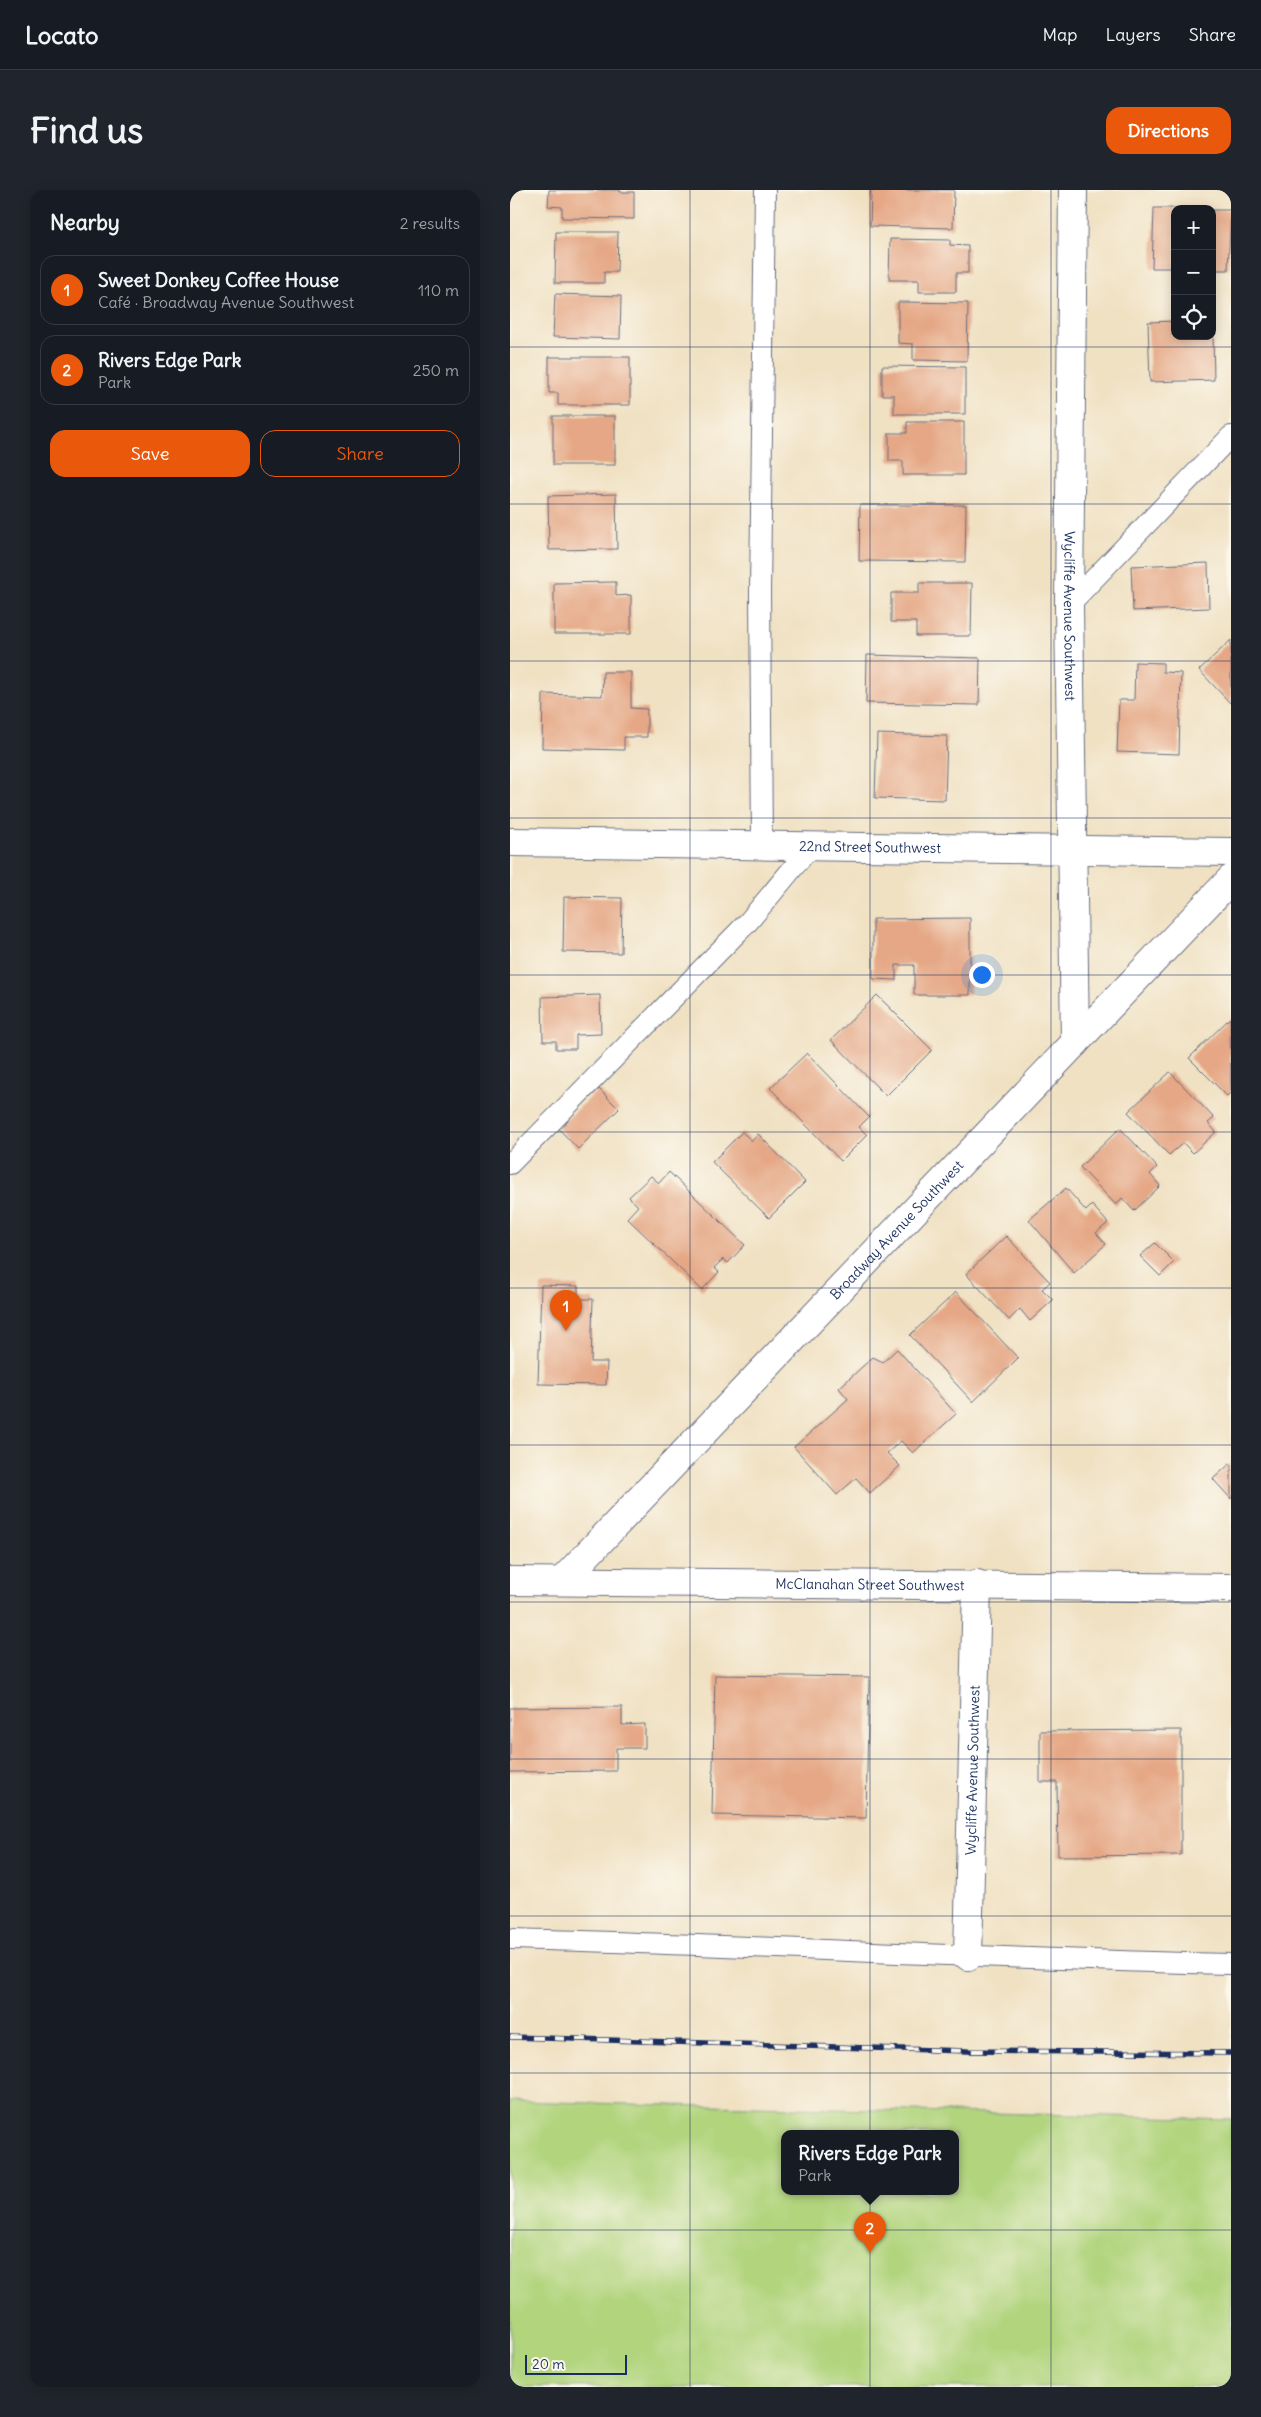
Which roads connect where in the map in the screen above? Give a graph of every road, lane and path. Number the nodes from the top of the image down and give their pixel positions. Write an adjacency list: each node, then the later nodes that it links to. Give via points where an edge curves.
1 (765, 190): 6 (lane, via 760,593)
2 (1073, 190): 4 (street, Wycliffe Avenue Southwest)
3 (1231, 436): 4 (lane)
4 (1069, 605): 8 (street, Wycliffe Avenue Southwest)
5 (510, 842): 6 (street, 22nd Street Southwest)
6 (762, 844): 7 (street, 22nd Street Southwest)
7 (812, 845): 8 (street, 22nd Street Southwest); 12 (lane, via 749,920)
8 (1070, 848): 9 (street, 22nd Street Southwest); 11 (street, Wycliffe Avenue Southwest)
9 (1231, 852)
10 (1231, 879): 11 (street, Broadway Avenue Southwest)
11 (1075, 1043): 14 (street, Broadway Avenue Southwest)
12 (510, 1164)
13 (510, 1581): 14 (street, McClanahan Street Southwest)
14 (562, 1581): 15 (street, McClanahan Street Southwest)
15 (977, 1584): 16 (street, McClanahan Street Southwest); 18 (street, Wycliffe Avenue Southwest)
16 (1231, 1588)
17 (510, 1939): 18 (lane, via 698,1943)
18 (968, 1956): 19 (lane)
19 (1231, 1964)

